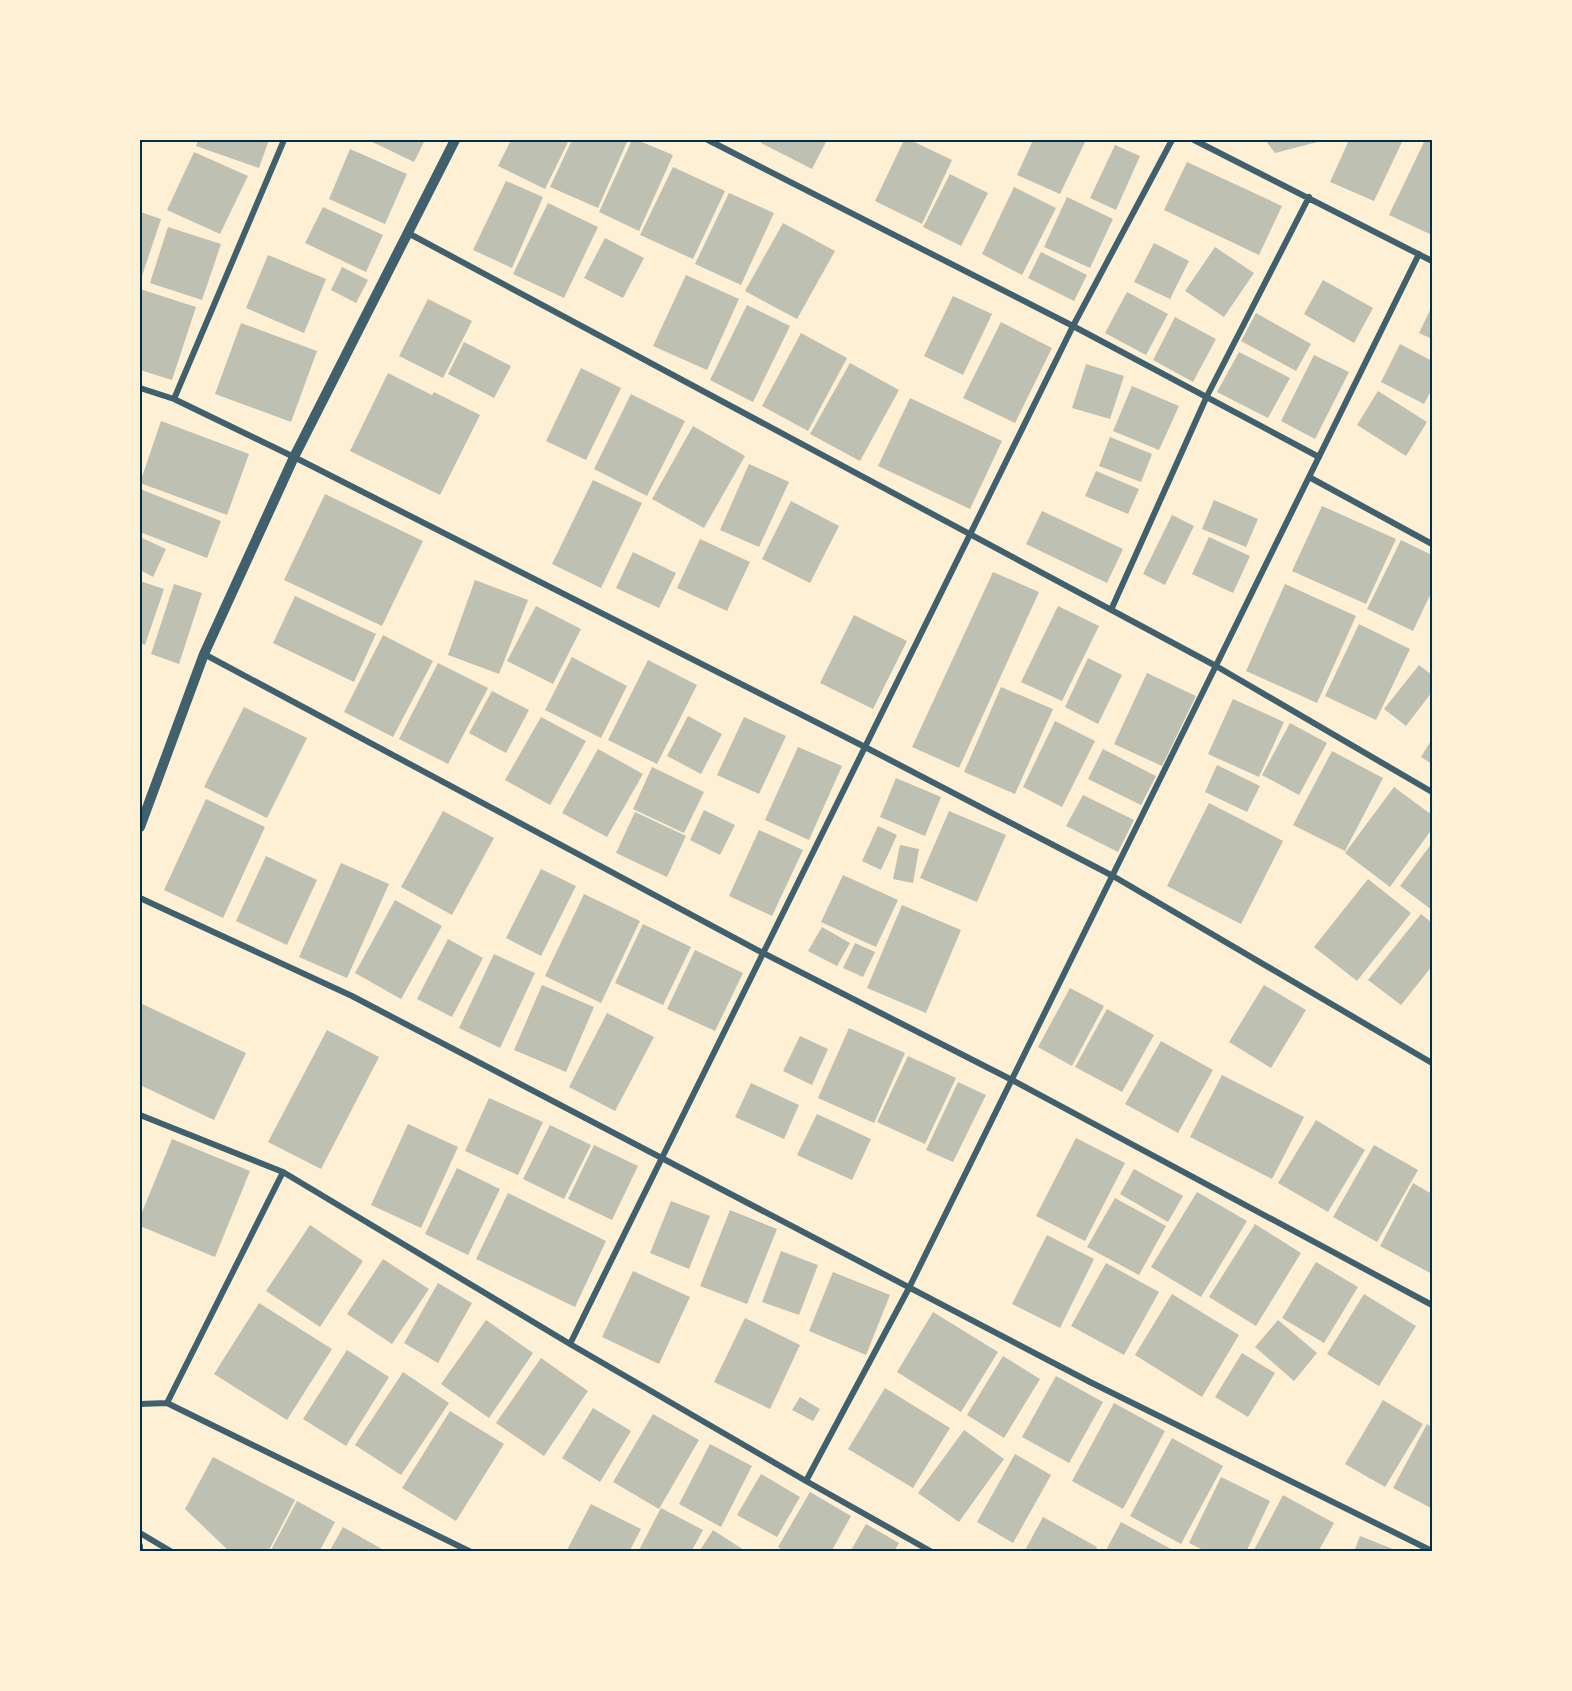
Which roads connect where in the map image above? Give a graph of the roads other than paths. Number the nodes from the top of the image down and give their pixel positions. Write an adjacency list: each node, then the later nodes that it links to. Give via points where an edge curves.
1 (284, 140): 13 (street)
2 (455, 140): 7 (street)
3 (708, 140): 10 (street)
4 (1172, 140): 10 (street)
5 (1194, 140): 6 (street)
6 (1309, 197): 8 (street); 12 (street)
7 (408, 233): 14 (street); 17 (street)
8 (1419, 254): 9 (street); 15 (street)
9 (1432, 261)
10 (1073, 326): 12 (street); 17 (street)
11 (140, 388): 13 (street)
12 (1207, 396): 15 (street); 19 (street)
13 (174, 399): 14 (street)
14 (294, 457): 20 (street); 22 (street)
15 (1319, 457): 16 (street)
16 (1309, 477): 18 (street); 21 (street)
17 (970, 534): 19 (street); 22 (street)
18 (1432, 544)
19 (1111, 610): 21 (street)
20 (204, 654): 24 (street); 27 (street)
21 (1216, 666): 23 (street); 25 (street)
22 (865, 747): 25 (street); 27 (street)
23 (1432, 792)
24 (140, 827)
25 (1113, 876): 28 (street); 29 (street)
26 (140, 898): 31 (street, via 352,996)
27 (763, 953): 29 (street); 31 (street)
28 (1432, 1063)
29 (1012, 1080): 33 (street); 34 (street)
30 (140, 1115): 32 (street)
31 (662, 1158): 33 (street); 35 (street)
32 (283, 1172): 35 (street); 36 (street)
33 (909, 1288): 38 (street); 45 (street)
34 (1432, 1305)
35 (570, 1344): 38 (street)
36 (167, 1403): 37 (street); 43 (street)
37 (140, 1404)
38 (806, 1481): 44 (street)
39 (140, 1533): 42 (street)
40 (140, 1546): 41 (street)
41 (140, 1551)
42 (172, 1551)
43 (471, 1551)
44 (932, 1551)
45 (1432, 1551)

